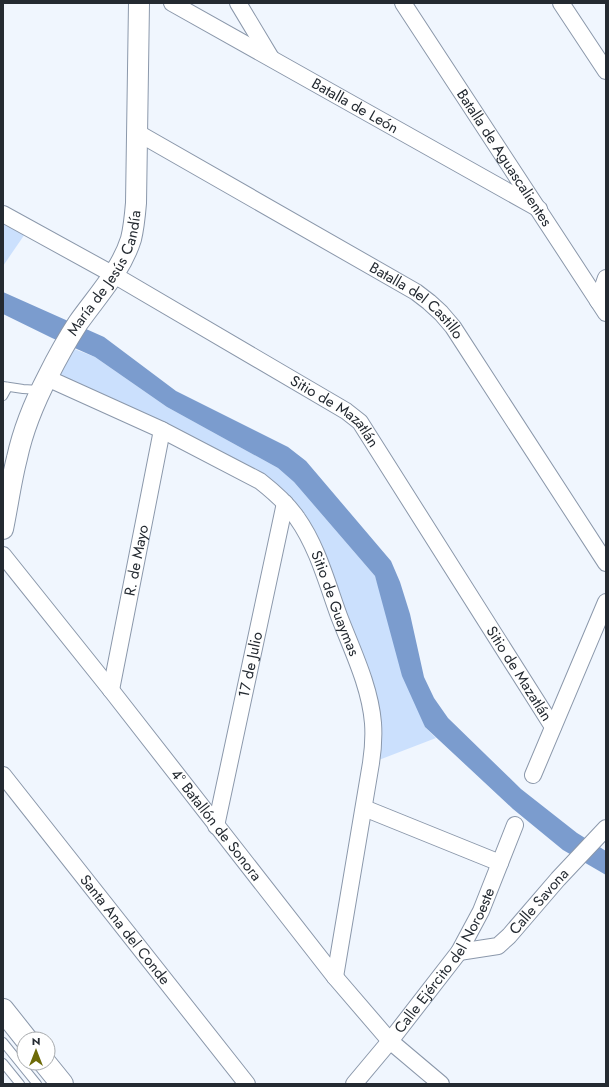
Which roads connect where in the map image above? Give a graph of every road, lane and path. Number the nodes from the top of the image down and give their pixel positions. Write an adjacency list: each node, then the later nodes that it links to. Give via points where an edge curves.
1 (139, 3): 8 (street, María de Jesús Candía)
2 (172, 3): 6 (street, Batalla de León)
3 (238, 3): 6 (street)
4 (403, 3): 9 (street, Batalla de Aguascalientes)
5 (562, 3): 7 (street)
6 (271, 59): 9 (street, Batalla de León)
7 (606, 71)
8 (138, 133): 11 (street, María de Jesús Candía, via 135,223 124,256); 21 (street, Batalla del Castillo, via 416,292 429,302 453,328)
9 (539, 209): 13 (street, Batalla de Aguascalientes)
10 (3, 214): 11 (street, Sitio de Mazatlán)
11 (114, 275): 14 (street, María de Jesús Candía, via 78,323); 24 (street, Sitio de Mazatlán, via 346,410 360,422)
12 (606, 278): 13 (street)
13 (602, 307)
14 (44, 384): 15 (lane); 17 (street, Sitio de Guaymas); 19 (street, María de Jesús Candía, via 17,458)
15 (6, 387): 16 (lane)
16 (3, 396)
17 (162, 430): 18 (street, Sitio de Guaymas, via 260,481); 23 (street, R. de Mayo)
18 (285, 503): 27 (street, Sitio de Guaymas, via 307,535 321,566 370,703 374,743); 29 (street, 17 de Julio)
19 (3, 529)
20 (3, 555): 23 (street, 4° Batallón de Sonora)
21 (606, 563)
22 (606, 602): 24 (street)
23 (110, 690): 29 (street, 4° Batallón de Sonora)
24 (553, 727): 26 (street)
25 (3, 775): 43 (street, Santa Ana del Conde)
26 (533, 775)
27 (364, 808): 31 (street); 33 (street, Sitio de Guaymas)
28 (515, 825): 31 (street, Calle Ejército del Noroeste)
29 (216, 826): 33 (street, 4° Batallón de Sonora)
30 (606, 828): 32 (street, Calle Savona, via 498,946)
31 (500, 863): 32 (street, Calle Ejército del Noroeste, via 481,911)
32 (459, 952): 36 (street, Calle Ejército del Noroeste)
33 (336, 977): 36 (street, 4° Batallón de Sonora)
34 (3, 1010): 35 (main road)
35 (20, 1031)
36 (390, 1041): 44 (street, Calle Ejército del Noroeste); 45 (street, 4° Batallón de Sonora)
37 (3, 1042): 41 (lane)
38 (3, 1064): 40 (lane)
39 (51, 1071): 42 (main road)
40 (20, 1084)
41 (37, 1084)
42 (62, 1084)
43 (247, 1084)
44 (354, 1084)
45 (441, 1084)

